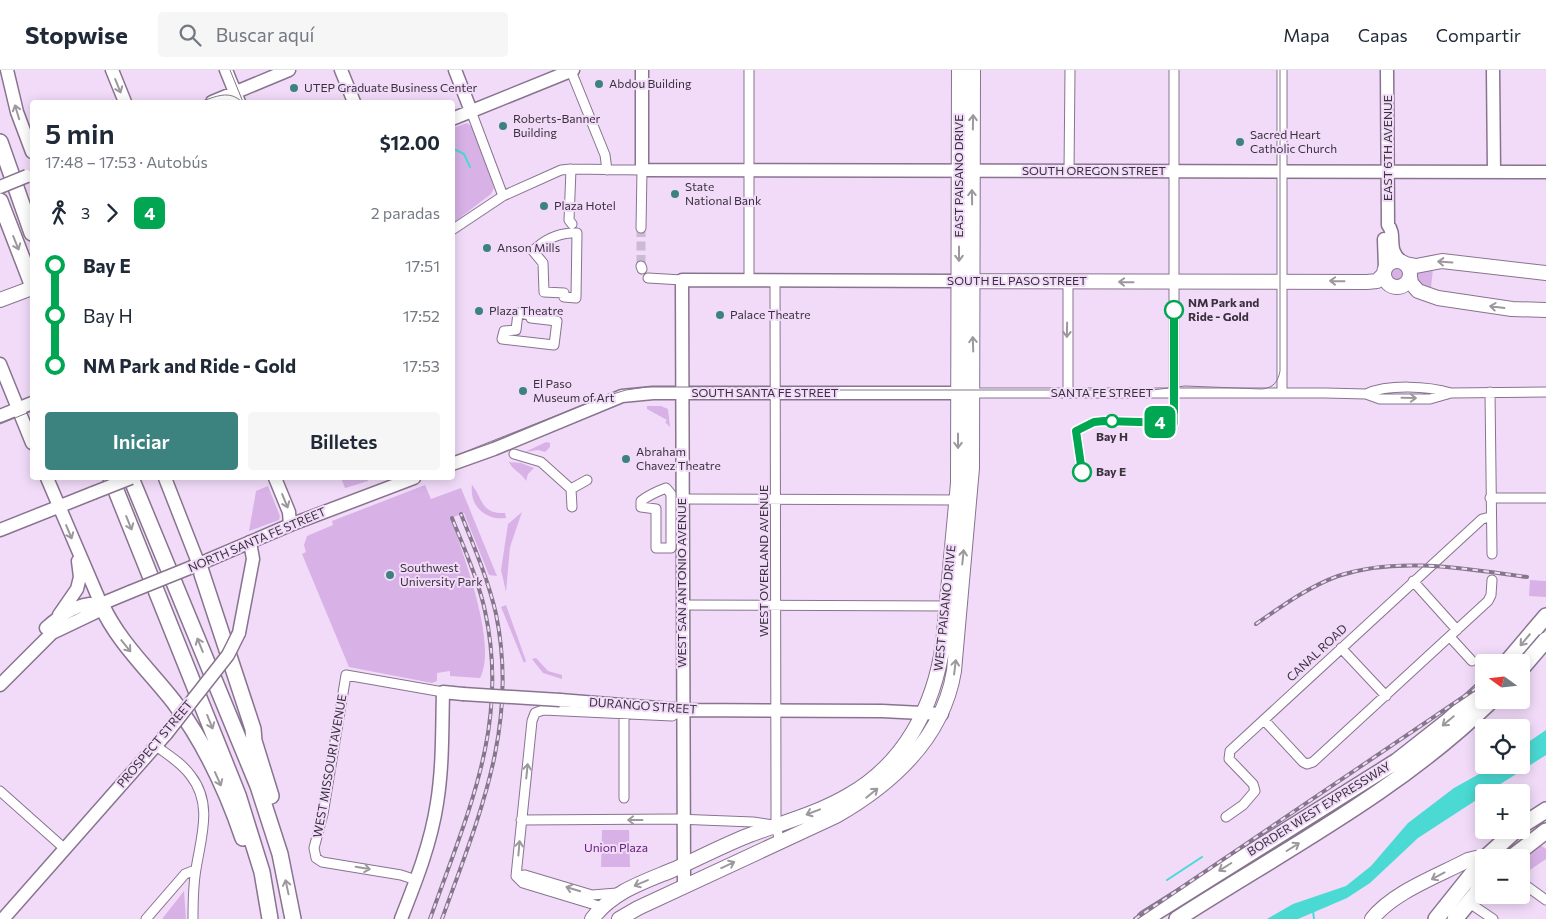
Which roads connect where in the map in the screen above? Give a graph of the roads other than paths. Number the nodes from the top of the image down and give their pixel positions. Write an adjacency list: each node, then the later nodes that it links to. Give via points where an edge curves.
1 (5, 70): 17 (street); 25 (street, one-way to 1)
2 (112, 70): 19 (street, one-way to 19)
3 (226, 70): 18 (street)
4 (289, 70): 18 (street)
5 (341, 70): 21 (street)
6 (455, 70): 22 (street)
7 (571, 70): 22 (street); 27 (street, via 605,155)
8 (642, 70): 28 (street)
9 (749, 70): 29 (street)
10 (959, 70): 30 (main road, EAST PAISANO DRIVE)
11 (973, 70): 30 (main road, EAST PAISANO DRIVE, one-way to 11)
12 (1070, 70): 31 (street)
13 (1174, 70): 32 (street)
14 (1282, 70): 33 (street)
15 (1387, 70): 34 (street, EAST 6TH AVENUE)
16 (1493, 70): 35 (street)
17 (0, 71)
18 (237, 98): 20 (street)
19 (123, 100)
20 (224, 100)
21 (353, 100)
22 (471, 112): 23 (street); 39 (street)
23 (455, 118)
24 (0, 142): 42 (highway)
25 (30, 147)
26 (571, 169): 27 (street); 39 (street, via 561,170); 45 (street, via 569,220)
27 (607, 170): 28 (street)
28 (642, 170): 29 (street, SOUTH OREGON STREET); 44 (street)
29 (749, 170): 30 (street, SOUTH OREGON STREET); 51 (street)
30 (965, 171): 31 (street, SOUTH OREGON STREET); 54 (main road, EAST PAISANO DRIVE)
31 (1069, 171): 32 (street, SOUTH OREGON STREET)
32 (1174, 172): 33 (street, SOUTH OREGON STREET); 57 (street)
33 (1282, 172): 34 (street, SOUTH OREGON STREET); 56 (street)
34 (1388, 172): 35 (street, SOUTH OREGON STREET); 41 (street, EAST 6TH AVENUE)
35 (1494, 172): 36 (street, SOUTH OREGON STREET)
36 (1546, 172)
37 (30, 175): 38 (street, bridge)
38 (0, 187)
39 (503, 196): 43 (street)
40 (0, 201): 53 (highway, one-way to 53)
41 (1388, 225): 46 (street, EAST 6TH AVENUE, via 1392,250); 47 (street, EAST 6TH AVENUE, via 1384,230)
42 (30, 228)
43 (455, 228)
44 (641, 228)
45 (572, 229): 45 (street, via 549,238 533,251 544,263 544,292 564,292 564,297 576,298 577,233)
46 (1406, 267): 47 (main road, via 1391,262); 47 (main road, via 1403,285 1395,287 1388,284); 48 (main road, one-way to 46, via 1442,261); 60 (main road, one-way to 46, via 1512,309 1438,298 1418,290 1411,283)
47 (1384, 271): 56 (main road, SOUTH EL PASO STREET, one-way to 56, via 1373,282)
48 (1546, 273)
49 (648, 278): 50 (street, SOUTH EL PASO STREET)
50 (682, 280): 51 (street, SOUTH EL PASO STREET); 65 (street, WEST SAN ANTONIO AVENUE)
51 (749, 280): 52 (street, SOUTH EL PASO STREET)
52 (775, 280): 54 (street, SOUTH EL PASO STREET); 66 (street, WEST OVERLAND AVENUE)
53 (30, 281)
54 (965, 281): 55 (main road, SOUTH EL PASO STREET); 67 (main road, WEST PAISANO DRIVE)
55 (1068, 281): 57 (main road, SOUTH EL PASO STREET, one-way to 55); 68 (street, one-way to 68)
56 (1282, 281): 57 (main road, SOUTH EL PASO STREET); 70 (street)
57 (1174, 282): 69 (street)
58 (30, 287): 59 (main road)
59 (0, 300)
60 (1546, 310)
61 (502, 339): 61 (street, via 504,331 516,330 518,313 557,321 554,345)
62 (0, 364): 72 (street)
63 (1490, 392): 64 (street, SANTA FE STREET); 70 (street, SANTA FE STREET, via 1451,392 1430,398); 86 (street)
64 (1546, 392)
65 (681, 393): 66 (street, SOUTH SANTA FE STREET); 76 (street, SOUTH SANTA FE STREET, via 622,396); 88 (street, WEST SAN ANTONIO AVENUE)
66 (776, 393): 67 (street, SOUTH SANTA FE STREET); 89 (street, WEST OVERLAND AVENUE)
67 (966, 393): 68 (street, SANTA FE STREET); 90 (main road, WEST PAISANO DRIVE)
68 (1068, 393): 69 (street, SANTA FE STREET)
69 (1174, 393): 70 (street, SANTA FE STREET)
70 (1282, 393)
71 (30, 403): 72 (street)
72 (18, 408): 73 (street); 74 (street)
73 (0, 416)
74 (30, 438)
75 (514, 454): 85 (street, via 542,462)
76 (455, 463)
77 (48, 480): 91 (street)
78 (112, 480): 163 (highway, one-way to 163, via 238,795 258,856)
79 (126, 480): 91 (street, bridge)
80 (132, 480): 144 (highway, one-way to 80, via 258,786)
81 (166, 480): 100 (street)
82 (276, 480): 94 (street, one-way to 94, via 289,512)
83 (587, 480): 85 (street)
84 (389, 481): 94 (street, NORTH SANTA FE STREET)
85 (571, 489): 92 (street)
86 (1490, 498): 87 (street); 93 (street)
87 (1546, 498)
88 (682, 499): 89 (street); 104 (street, WEST SAN ANTONIO AVENUE)
89 (776, 499): 90 (street); 105 (street, WEST OVERLAND AVENUE)
90 (963, 500): 106 (main road, WEST PAISANO DRIVE)
91 (58, 506): 95 (street); 98 (street, one-way to 98)
92 (572, 507)
93 (1490, 517): 99 (street); 102 (street, CANAL ROAD, via 1482,520)
94 (290, 525): 96 (street, NORTH SANTA FE STREET)
95 (0, 530)
96 (250, 542): 100 (street, NORTH SANTA FE STREET); 129 (street, PROSPECT STREET, bridge, via 253,559 239,633 228,655)
97 (656, 548): 97 (street, via 671,548 671,494 666,488 642,501 641,507 656,509)
98 (79, 554): 103 (street); 108 (street, via 77,590)
99 (1492, 554)
100 (196, 566): 103 (street, NORTH SANTA FE STREET, bridge); 144 (highway, via 253,729 280,832)
101 (1492, 580): 109 (street, via 1492,595 1488,601)
102 (1413, 581): 109 (street); 112 (street, CANAL ROAD)
103 (101, 604): 108 (street, via 92,602); 116 (street, via 96,612 52,633); 162 (highway, one-way to 162, via 117,633 184,717 212,764 242,835)
104 (682, 605): 105 (street); 123 (street, WEST SAN ANTONIO AVENUE)
105 (776, 605): 106 (street); 124 (street, WEST OVERLAND AVENUE)
106 (952, 606): 125 (main road, WEST PAISANO DRIVE, via 940,668); 126 (main road, WEST PAISANO DRIVE, one-way to 106, via 954,671)
107 (1546, 616): 113 (highway, one-way to 113)
108 (51, 624): 116 (street)
109 (1457, 630): 110 (street)
110 (1450, 637): 115 (street); 120 (street)
111 (1546, 640): 114 (highway, bridge)
112 (1341, 648): 120 (street); 128 (street, CANAL ROAD)
113 (1514, 654)
114 (1530, 659)
115 (1472, 661)
116 (14, 670): 118 (street)
117 (346, 675): 119 (street, DURANGO STREET); 150 (street, WEST MISSOURI AVENUE, one-way to 150, via 314,848 316,858 322,862)
118 (0, 685)
119 (443, 692): 123 (street, DURANGO STREET, bridge); 150 (street, via 437,803)
120 (1386, 696): 128 (street, via 1307,764)
121 (1475, 696): 168 (highway, BORDER WEST EXPRESSWAY, one-way to 168, via 1397,761)
122 (1482, 709): 169 (highway, BORDER WEST EXPRESSWAY, one-way to 122, via 1368,801 1424,761)
123 (683, 710): 124 (street, DURANGO STREET); 127 (street, via 672,716); 135 (street, WEST SAN ANTONIO AVENUE)
124 (776, 710): 125 (street, DURANGO STREET); 137 (street, WEST OVERLAND AVENUE)
125 (924, 712): 126 (street, DURANGO STREET); 137 (main road, WEST PAISANO DRIVE, one-way to 137, via 900,751 870,781 837,802)
126 (942, 714): 140 (main road, WEST PAISANO DRIVE, one-way to 126, via 863,800 915,754)
127 (624, 716): 131 (street); 134 (street, one-way to 127, via 535,713 543,710)
128 (1264, 720): 133 (street, CANAL ROAD, via 1229,753 1229,759 1253,784 1255,791)
129 (156, 746): 141 (street, PROSPECT STREET); 147 (street, via 191,775 200,792 204,821)
130 (0, 790): 141 (street)
131 (624, 798)
132 (1546, 810): 136 (highway)
133 (1226, 817)
134 (521, 820): 135 (street, one-way to 134); 149 (street, one-way to 134)
135 (683, 820): 137 (street, via 753,822); 146 (street, WEST SAN ANTONIO AVENUE)
136 (1530, 820)
137 (776, 826): 140 (street, WEST OVERLAND AVENUE); 146 (main road, WEST PAISANO DRIVE)
138 (1544, 836): 143 (highway)
139 (1507, 839): 142 (highway)
140 (780, 842): 151 (main road, WEST PAISANO DRIVE, one-way to 140)
141 (65, 849): 159 (street, PROSPECT STREET)
142 (1498, 849)
143 (1524, 849)
144 (280, 854): 164 (highway, one-way to 144)
145 (1475, 858): 170 (main road, one-way to 170, via 1393,900 1379,909)
146 (683, 865): 151 (street, WEST SAN ANTONIO AVENUE); 153 (main road, WEST PAISANO DRIVE, one-way to 153)
147 (196, 870): 160 (street, via 185,874); 161 (street)
148 (1475, 874): 171 (highway)
149 (516, 876): 153 (street, one-way to 149, via 592,895 526,875); 157 (street, via 523,883)
150 (416, 880): 165 (street)
151 (684, 886): 158 (main road, WEST PAISANO DRIVE)
152 (1530, 888): 155 (street)
153 (621, 892): 157 (main road, WEST PAISANO DRIVE)
154 (1475, 893): 172 (highway)
155 (1546, 900)
156 (1484, 904): 173 (street)
157 (602, 907): 158 (main road); 166 (main road, WEST PAISANO DRIVE)
158 (638, 908): 167 (main road, WEST PAISANO DRIVE)
159 (2, 919)
160 (146, 919)
161 (193, 919)
162 (263, 919)
163 (270, 919)
164 (292, 919)
165 (401, 919)
166 (592, 919)
167 (619, 919)
168 (1145, 919)
169 (1177, 919)
170 (1372, 919)
171 (1436, 919)
172 (1455, 919)
173 (1493, 919)

